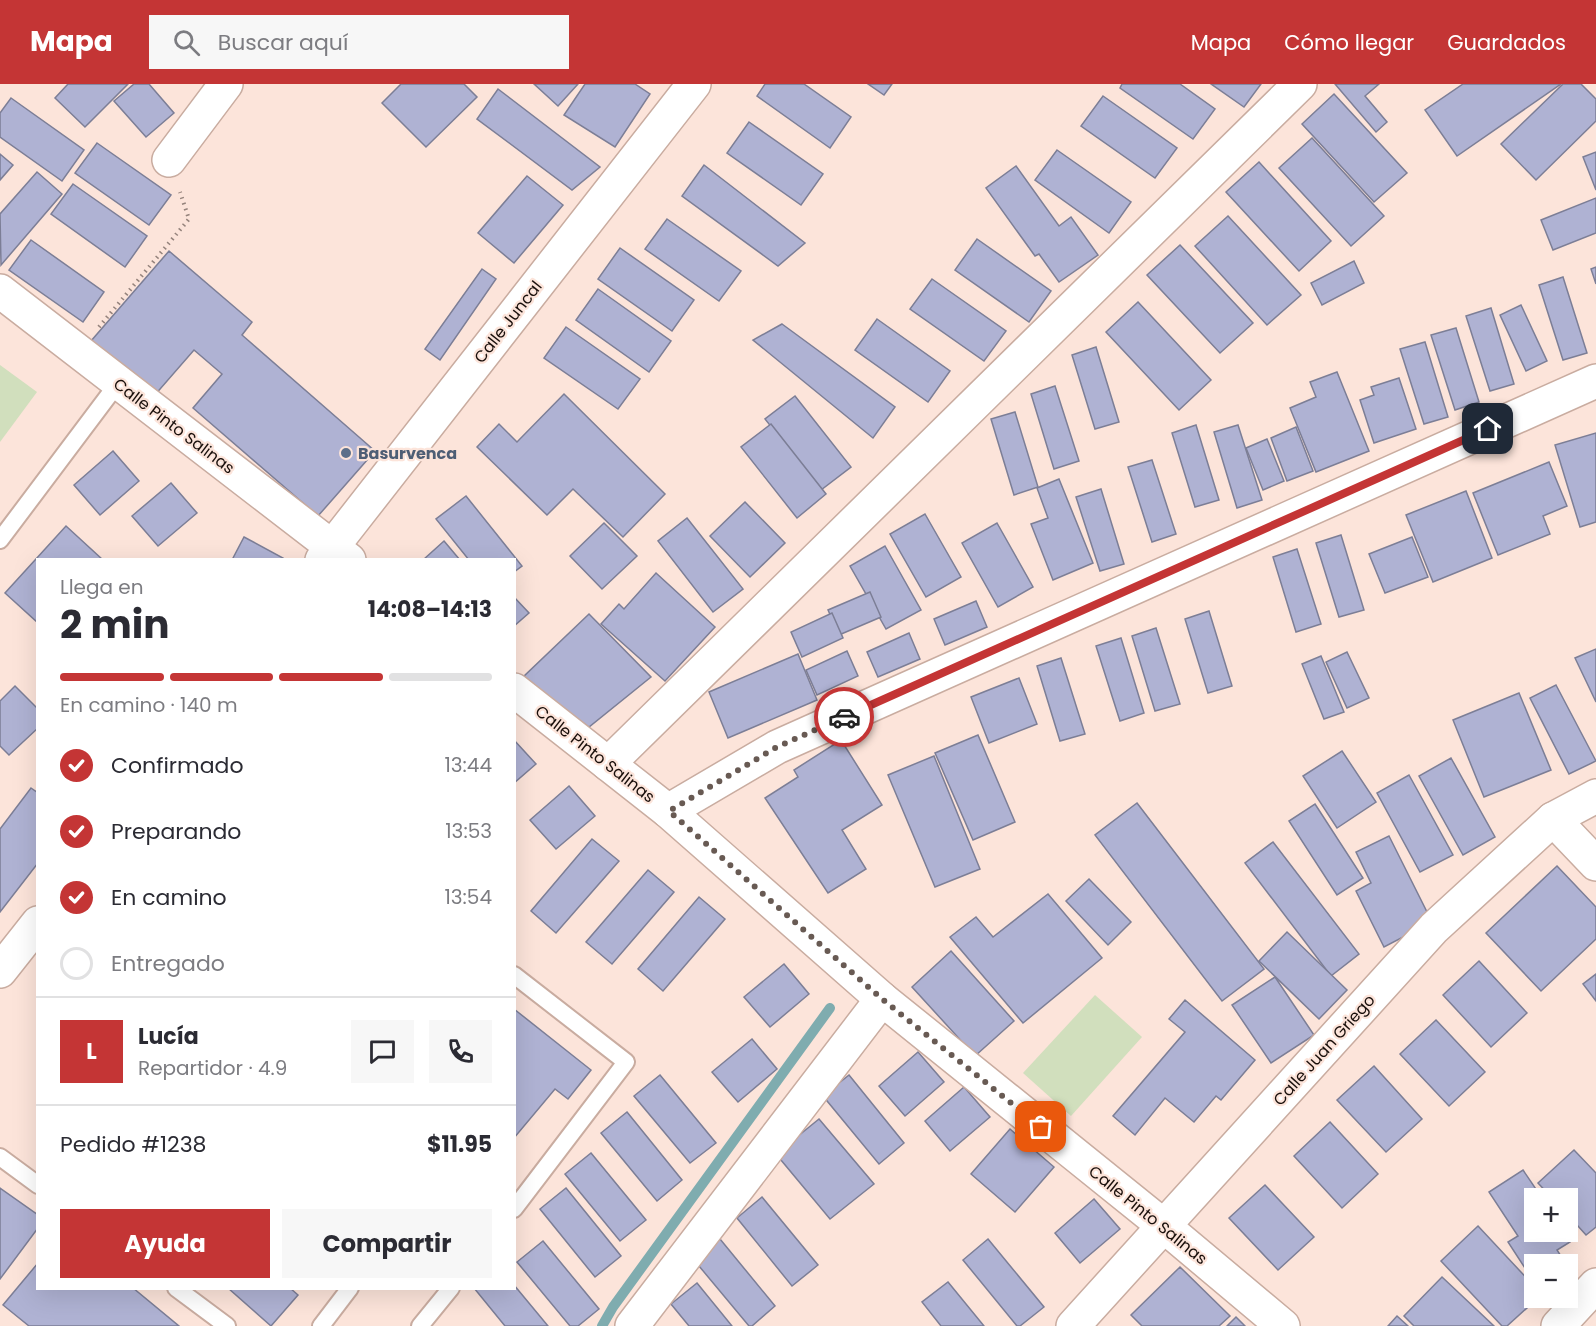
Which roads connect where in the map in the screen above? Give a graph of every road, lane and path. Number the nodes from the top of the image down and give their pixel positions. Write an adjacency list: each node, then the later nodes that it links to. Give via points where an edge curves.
1 (226, 84): 4 (street)
2 (694, 84): 10 (street, Calle Juncal)
3 (1300, 84): 12 (street)
4 (169, 160): 6 (path, via 189,219)
5 (0, 291): 6 (street, Calle Pinto Salinas)
6 (78, 352): 8 (street, Calle Pinto Salinas)
7 (1596, 381): 14 (street, via 777,747)
8 (118, 383): 9 (lane); 10 (street, Calle Pinto Salinas)
9 (0, 540)
10 (335, 555)
11 (516, 692): 12 (street, Calle Pinto Salinas)
12 (608, 764): 14 (street, Calle Pinto Salinas)
13 (1596, 796): 15 (street, Calle Juan Griego)
14 (669, 811): 20 (street, Calle Pinto Salinas)
15 (1553, 819): 16 (street); 24 (street, Calle Juan Griego, via 1434,928)
16 (1596, 864)
17 (36, 926): 18 (street)
18 (0, 971)
19 (516, 977): 23 (lane, via 626,1062)
20 (882, 999): 24 (street, Calle Pinto Salinas); 33 (street)
21 (0, 1157): 22 (lane)
22 (36, 1184)
23 (516, 1206)
24 (1165, 1227): 34 (street, Calle Juan Griego); 35 (street, Calle Pinto Salinas)
25 (1596, 1285): 29 (street)
26 (180, 1290): 30 (lane)
27 (348, 1290): 31 (lane)
28 (449, 1290): 32 (lane)
29 (1568, 1322)
30 (227, 1326)
31 (321, 1326)
32 (420, 1326)
33 (632, 1326)
34 (1073, 1326)
35 (1283, 1326)

